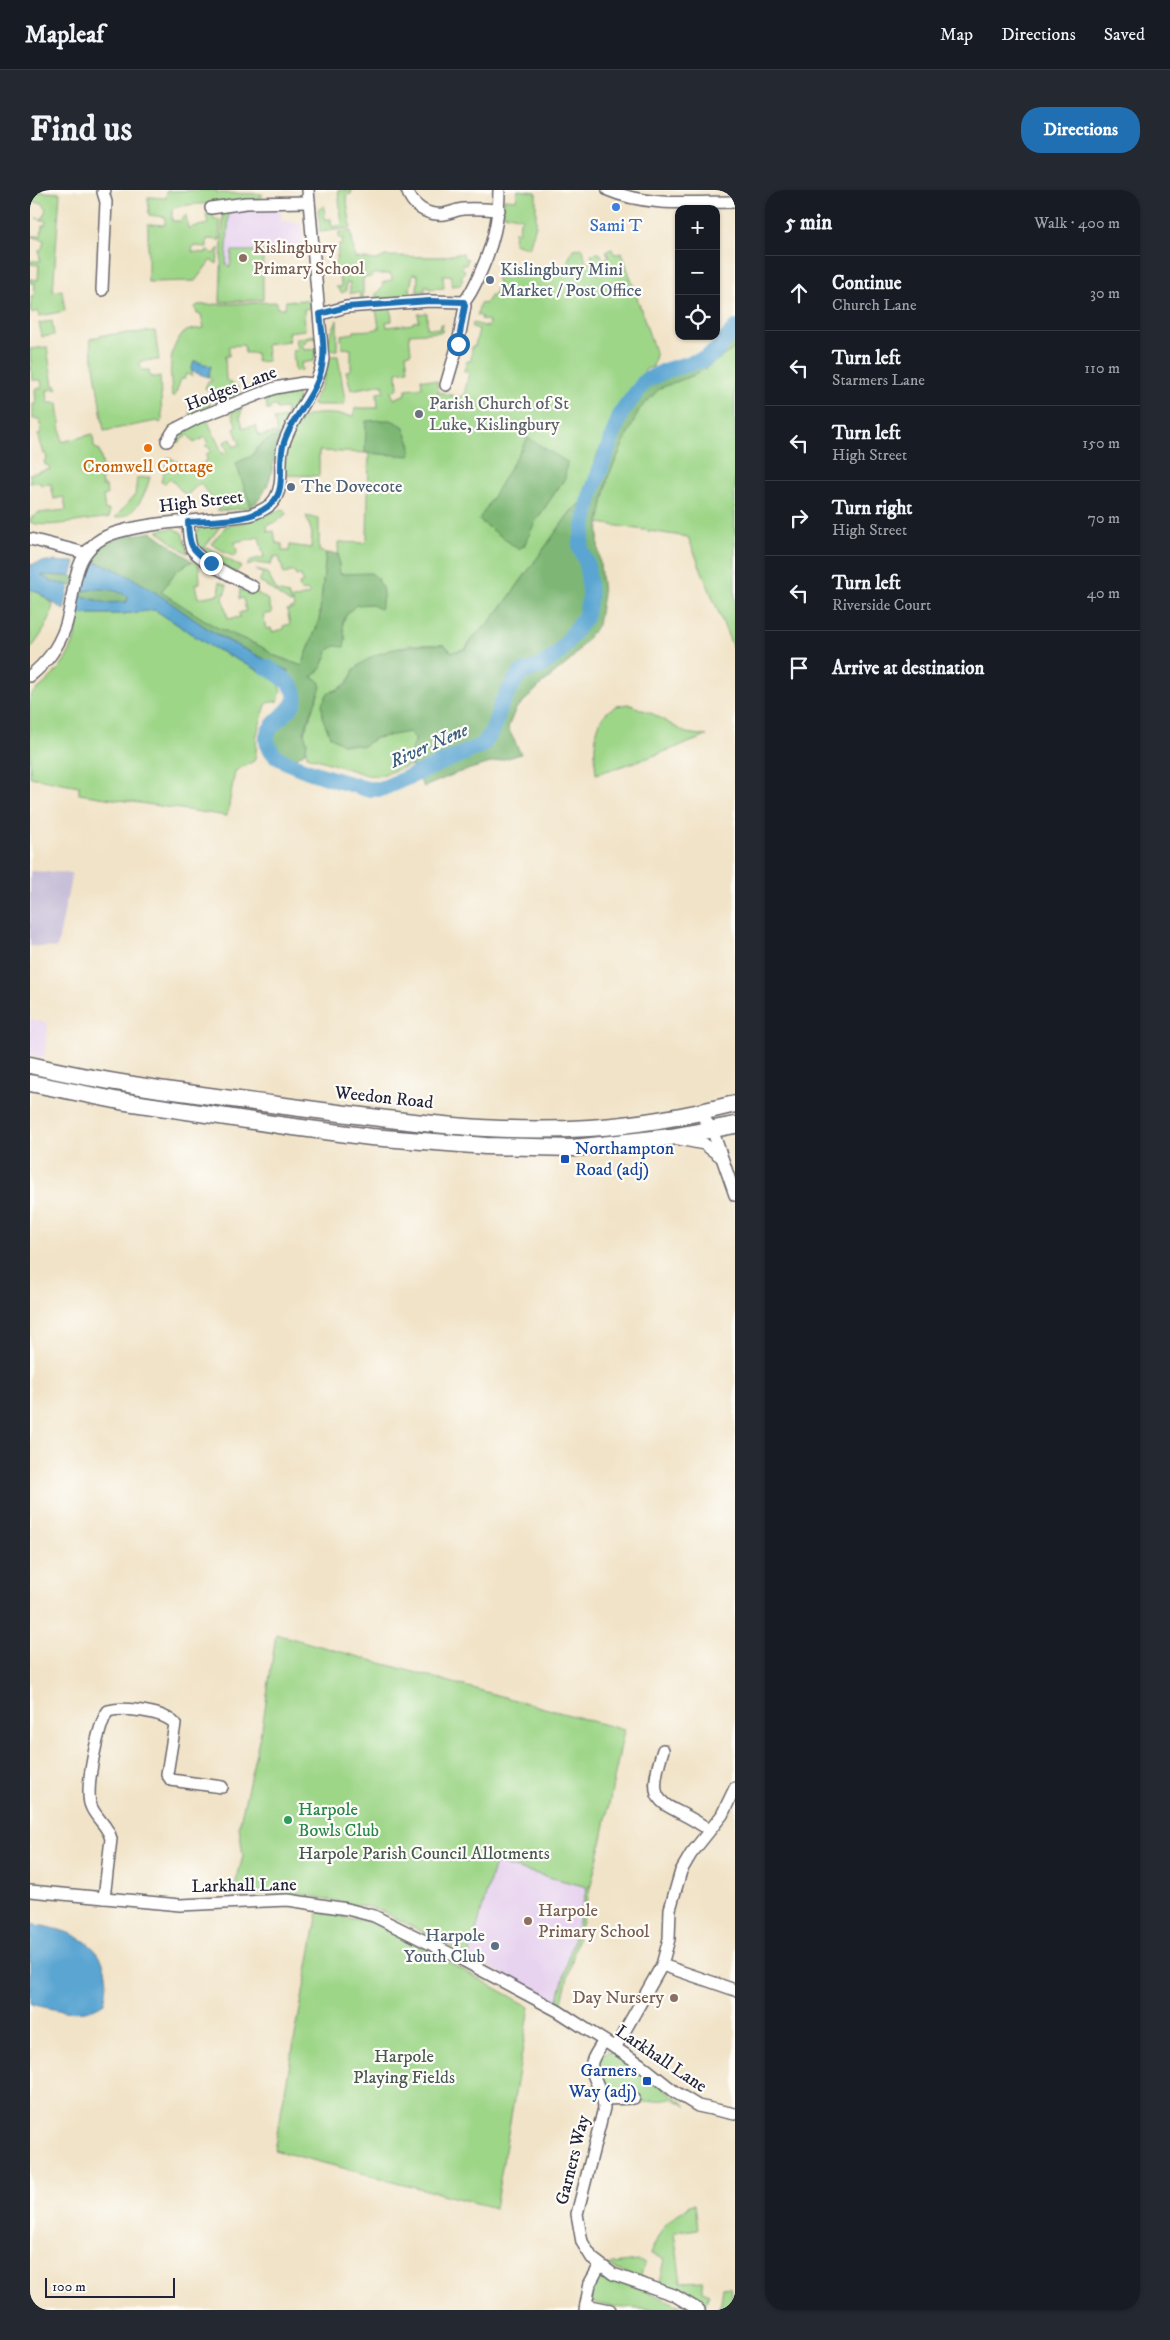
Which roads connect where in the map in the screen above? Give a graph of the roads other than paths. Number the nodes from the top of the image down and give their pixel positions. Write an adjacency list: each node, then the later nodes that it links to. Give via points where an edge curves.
1 (407, 190): 8 (street, via 415,204 432,214 477,208)
2 (499, 190): 8 (street)
3 (608, 190): 6 (street, via 632,197 684,204)
4 (102, 191): 10 (street, via 106,202)
5 (309, 196): 7 (street); 13 (street, High Street)
6 (735, 202)
7 (212, 208)
8 (499, 210): 12 (street, via 489,256)
9 (90, 278): 10 (street)
10 (102, 278): 11 (street)
11 (102, 290)
12 (464, 302): 13 (street, via 346,307); 15 (street, via 458,344)
13 (320, 314): 14 (street, High Street, via 323,359)
14 (315, 384): 16 (street, Hodges Lane, via 276,388 197,418 174,430); 17 (street, High Street, via 282,448 279,490 275,500 250,515)
15 (446, 385)
16 (167, 440)
17 (188, 522): 19 (street, High Street, via 117,532 97,542); 20 (street, via 193,551 244,576)
18 (30, 540): 19 (street)
19 (82, 557): 21 (street, via 72,588 69,612 55,650 46,664)
20 (253, 587)
21 (30, 676)
22 (30, 1065): 25 (highway, Weedon Road, via 125,1085 470,1128 590,1128)
23 (30, 1083): 28 (highway, via 120,1101 371,1137 548,1148)
24 (735, 1104): 25 (highway, Weedon Road)
25 (700, 1113): 27 (street)
26 (735, 1125): 27 (highway); 29 (street)
27 (712, 1129): 28 (highway); 29 (street)
28 (671, 1138): 29 (street, via 698,1142)
29 (719, 1152): 30 (street)
30 (735, 1195)
31 (663, 1750): 34 (street, via 654,1778 654,1790 667,1806)
32 (222, 1787): 36 (street, via 171,1780 168,1774 175,1724 171,1720 162,1715 116,1709 108,1711 100,1727 88,1796 91,1808 109,1829 111,1839)
33 (735, 1788): 34 (street, via 722,1815)
34 (709, 1830): 37 (street, via 681,1871 675,1886 669,1939)
35 (30, 1891): 36 (street, Larkhall Lane)
36 (104, 1898): 39 (street, Larkhall Lane, via 180,1904 288,1900 374,1916 558,2012)
37 (662, 1965): 38 (street); 40 (street)
38 (735, 1990)
39 (604, 2041): 40 (street, Larkhall Lane); 42 (street, Garners Way, via 592,2062 592,2069)
40 (615, 2048): 43 (street, Larkhall Lane, via 698,2106)
41 (634, 2098): 42 (street, Garners Way)
42 (604, 2099): 44 (street, Garners Way, via 577,2214 582,2242)
43 (735, 2114)
44 (600, 2265): 45 (street, via 590,2283); 47 (street, Garners Way, via 613,2274 674,2296)
45 (585, 2307): 46 (street)
46 (610, 2310)
47 (698, 2310)

